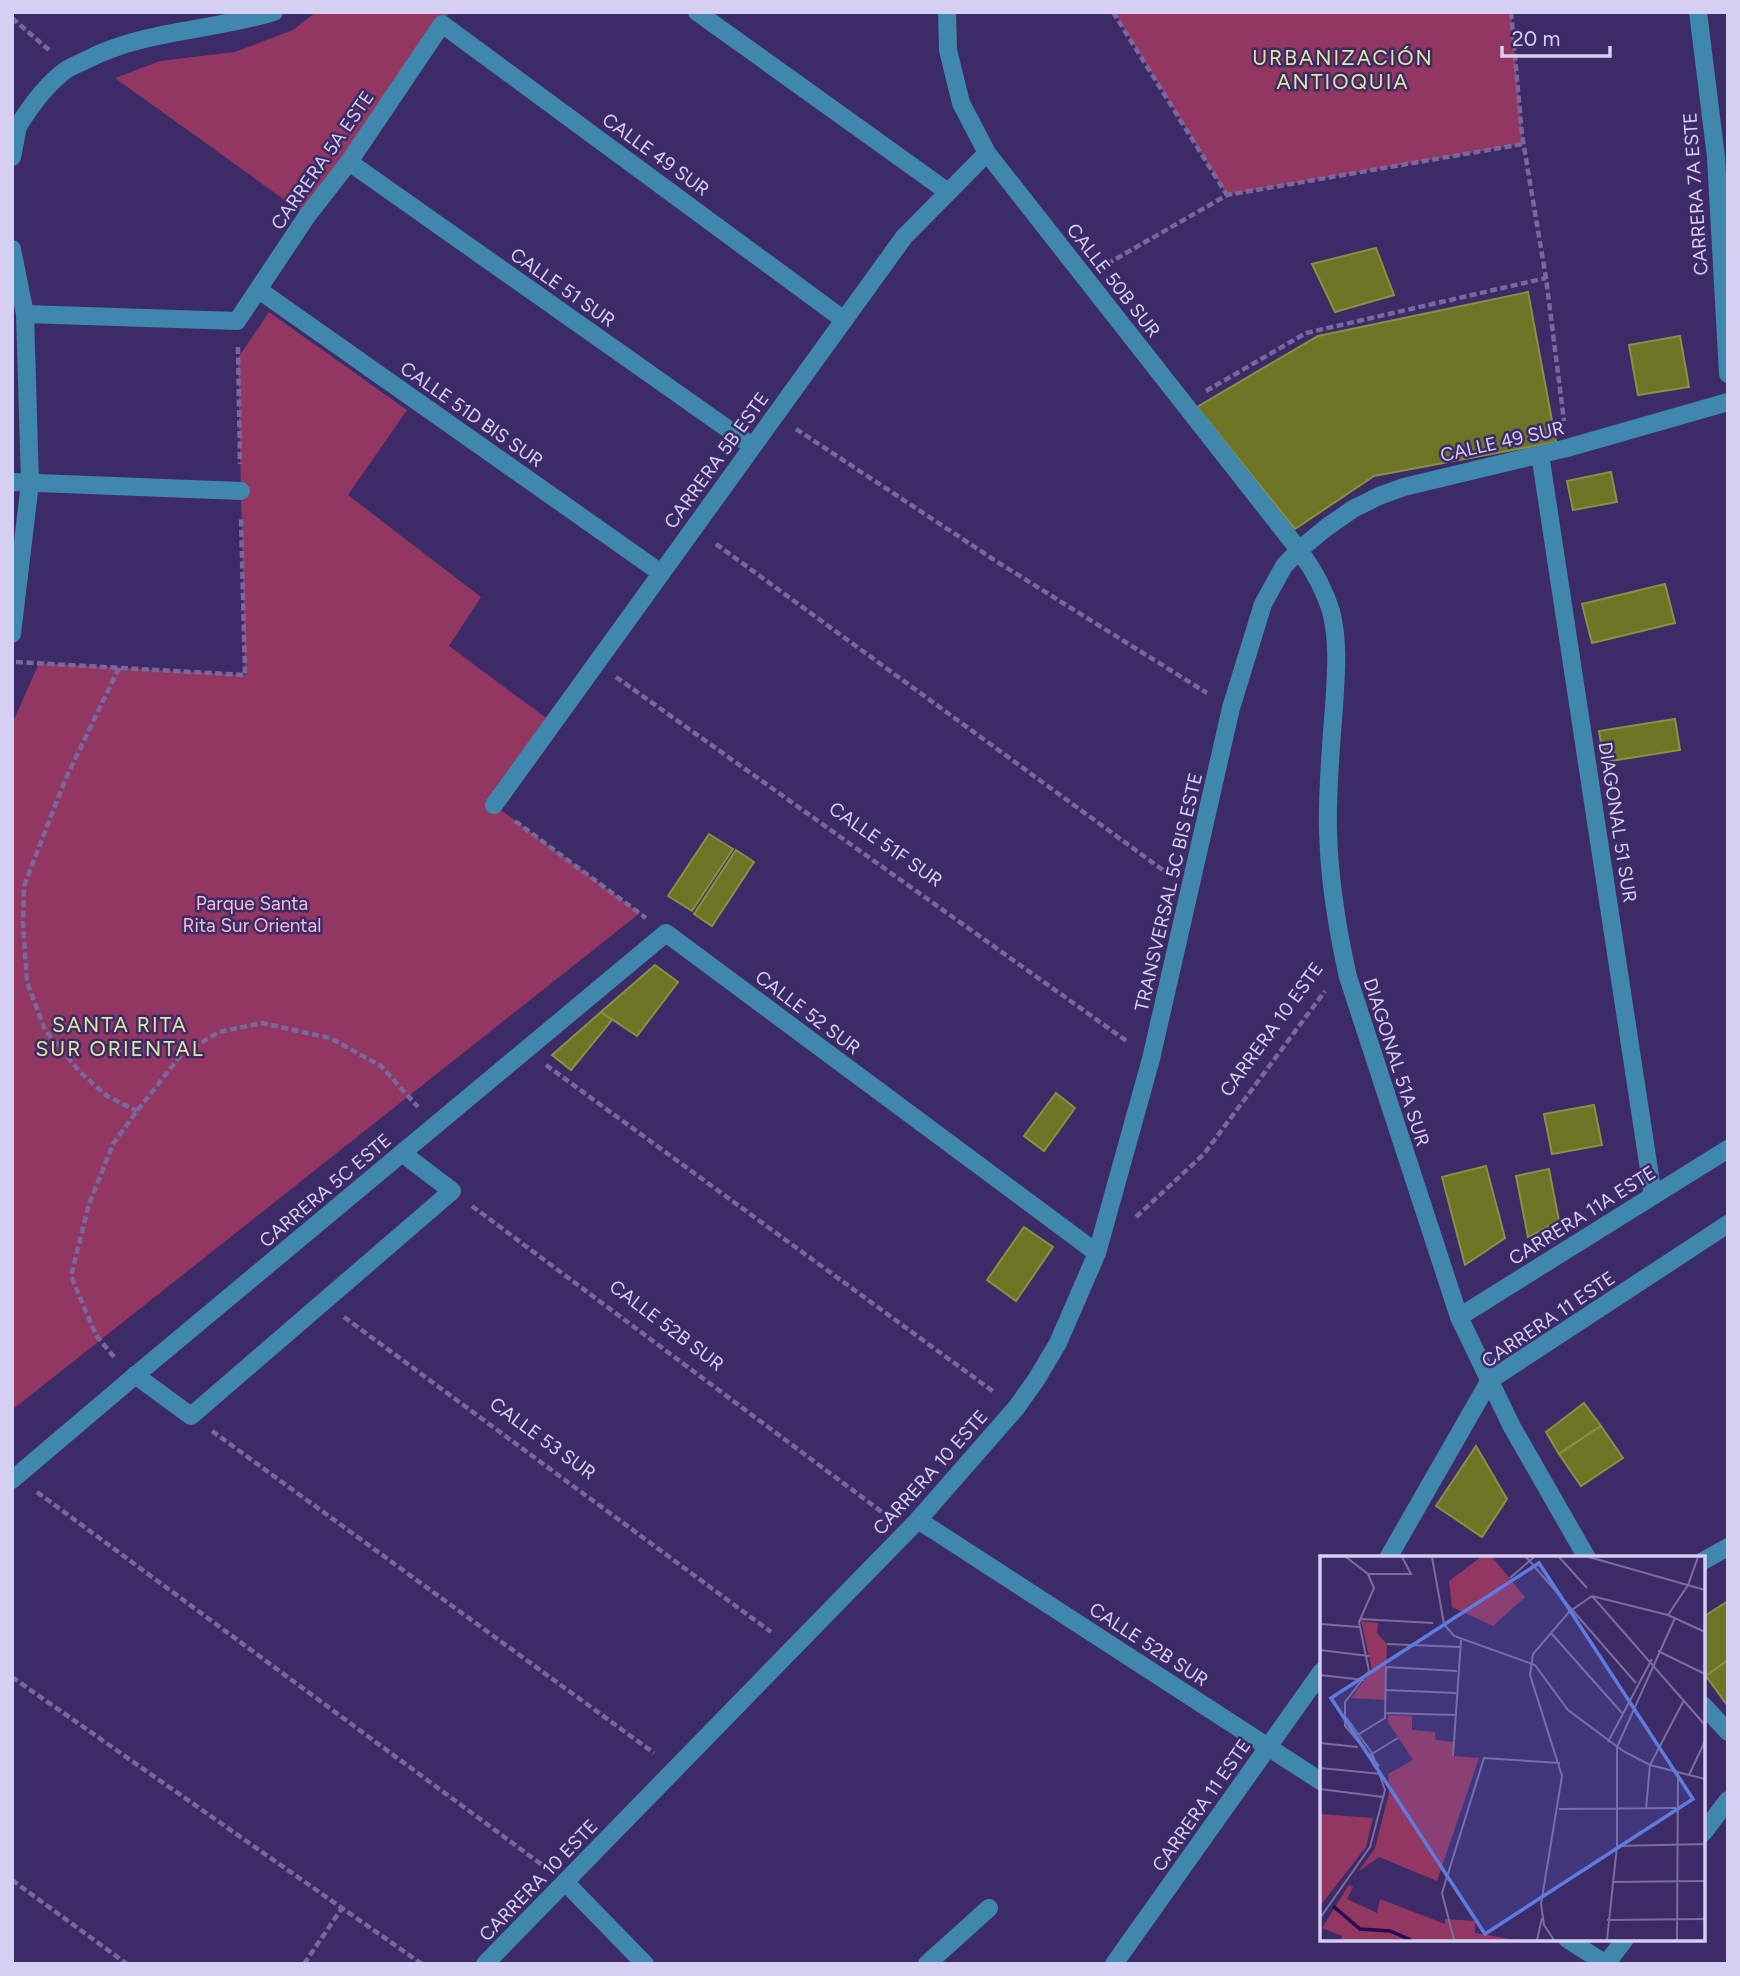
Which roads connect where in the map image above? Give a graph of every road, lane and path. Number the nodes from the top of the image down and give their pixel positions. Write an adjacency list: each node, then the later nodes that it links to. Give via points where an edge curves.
1 (697, 12): 15 (street)
2 (947, 12): 12 (street, CALLE 50B SUR, via 948,50 961,103)
3 (1113, 12): 16 (path)
4 (1511, 12): 11 (path)
5 (1698, 12): 23 (street, CARRERA 7A ESTE, via 1716,158)
6 (262, 14): 9 (street, via 243,22 137,40)
7 (12, 18): 9 (path)
8 (442, 24): 14 (street, CARRERA 5A ESTE); 22 (street, CALLE 49 SUR)
9 (70, 68): 10 (street, via 35,100)
10 (15, 131): 13 (street)
11 (1523, 144): 16 (path); 19 (path)
12 (987, 153): 15 (street, CARRERA 5B ESTE); 18 (street, CALLE 50B SUR)
13 (12, 157)
14 (349, 162): 20 (street, CARRERA 5A ESTE); 27 (street, CALLE 51 SUR)
15 (948, 192): 22 (street, CARRERA 5B ESTE, via 904,237)
16 (1227, 195): 18 (path)
17 (12, 249): 21 (street)
18 (1085, 277): 25 (street, CALLE 50B SUR)
19 (1546, 278): 25 (path, via 1306,333); 28 (path)
20 (259, 290): 21 (street, CARRERA 5A ESTE, via 237,321); 35 (street, CALLE 51D BIS SUR)
21 (25, 314): 30 (street)
22 (844, 320): 26 (street, CARRERA 5B ESTE)
23 (1728, 374)
24 (1728, 402): 28 (street, CALLE 49 SUR)
25 (1184, 403): 33 (street, CALLE 50B SUR)
26 (775, 415): 27 (street, CARRERA 5B ESTE); 42 (path)
27 (752, 446): 32 (street, CARRERA 5B ESTE)
28 (1567, 448): 29 (street, CALLE 49 SUR)
29 (1540, 454): 33 (street, CALLE 49 SUR, via 1379,496 1326,527); 54 (street, DIAGONAL 51 SUR)
30 (21, 482): 31 (street); 36 (street)
31 (241, 491)
32 (694, 528): 35 (street, CARRERA 5B ESTE); 44 (path)
33 (1299, 550): 42 (street, TRANSVERSAL 5C BIS ESTE, via 1284,566 1263,604); 46 (street, DIAGONAL 51A SUR, via 1322,586 1334,628 1328,830 1337,929)
34 (12, 559): 36 (street)
35 (661, 573): 39 (street, CARRERA 5B ESTE)
36 (19, 578): 37 (street)
37 (12, 634)
38 (12, 662): 40 (path)
39 (596, 663): 43 (street, CARRERA 5B ESTE); 48 (path, CALLE 51F SUR)
40 (119, 668): 41 (path); 49 (path, via 65,780 24,886 23,922 27,982 46,1031 107,1096)
41 (245, 675)
42 (1231, 708): 44 (street, TRANSVERSAL 5C BIS ESTE)
43 (494, 805): 45 (path)
44 (1190, 891): 48 (street, TRANSVERSAL 5C BIS ESTE)
45 (666, 933): 47 (street, CARRERA 5C ESTE); 57 (street, CALLE 52 SUR)
46 (1345, 963): 55 (path, CARRERA 10 ESTE, via 1204,1154); 59 (street, DIAGONAL 51A SUR)
47 (526, 1050): 50 (street, CARRERA 5C ESTE); 62 (path)
48 (1152, 1059): 57 (street, TRANSVERSAL 5C BIS ESTE)
49 (137, 1111): 50 (path, via 181,1055 219,1032 262,1023 330,1038 381,1066); 60 (path, via 113,1144 89,1204 71,1276 96,1335)
50 (435, 1126): 52 (street, CARRERA 5C ESTE)
51 (1728, 1149): 54 (street, CARRERA 11A ESTE)
52 (401, 1153): 53 (street); 60 (street, CARRERA 5C ESTE)
53 (452, 1191): 58 (street); 65 (path, CALLE 52B SUR)
54 (1653, 1196): 59 (street, CARRERA 11A ESTE)
55 (1136, 1217)
56 (1728, 1224): 61 (street, CARRERA 11 ESTE)
57 (1097, 1253): 62 (street, CARRERA 10 ESTE, via 1058,1343)
58 (324, 1302): 63 (street); 70 (path, CALLE 53 SUR)
59 (1459, 1317): 61 (street, DIAGONAL 51A SUR)
60 (133, 1377): 63 (street); 64 (street, CARRERA 5C ESTE)
61 (1490, 1380): 67 (street, CARRERA 11 ESTE); 68 (street, DIAGONAL 51A SUR)
62 (1016, 1408): 65 (street, CARRERA 10 ESTE)
63 (191, 1416): 76 (path)
64 (14, 1479): 81 (path)
65 (912, 1525): 70 (street, CARRERA 10 ESTE); 75 (street, CALLE 52B SUR)
66 (1728, 1547): 69 (street)
67 (1389, 1556)
68 (1586, 1556)
69 (1705, 1560)
70 (792, 1648): 76 (street, CARRERA 10 ESTE)
71 (1320, 1674): 75 (street, CARRERA 11 ESTE)
72 (12, 1677): 82 (path)
73 (1705, 1707): 74 (street)
74 (1728, 1732)
75 (1268, 1746): 77 (street, CALLE 52B SUR); 86 (street, CARRERA 11 ESTE)
76 (676, 1769): 81 (street, CARRERA 10 ESTE)
77 (1320, 1781)
78 (1728, 1800): 79 (street)
79 (1705, 1830)
80 (12, 1880): 87 (path)
81 (565, 1882): 90 (street, CARRERA 10 ESTE); 91 (street)
82 (342, 1908): 88 (path); 89 (path)
83 (989, 1908): 92 (street)
84 (1570, 1941): 93 (street)
85 (1623, 1941): 93 (street)
86 (1119, 1962)
87 (127, 1964)
88 (304, 1964)
89 (422, 1964)
90 (485, 1964)
91 (645, 1964)
92 (927, 1964)
93 (1606, 1964)

